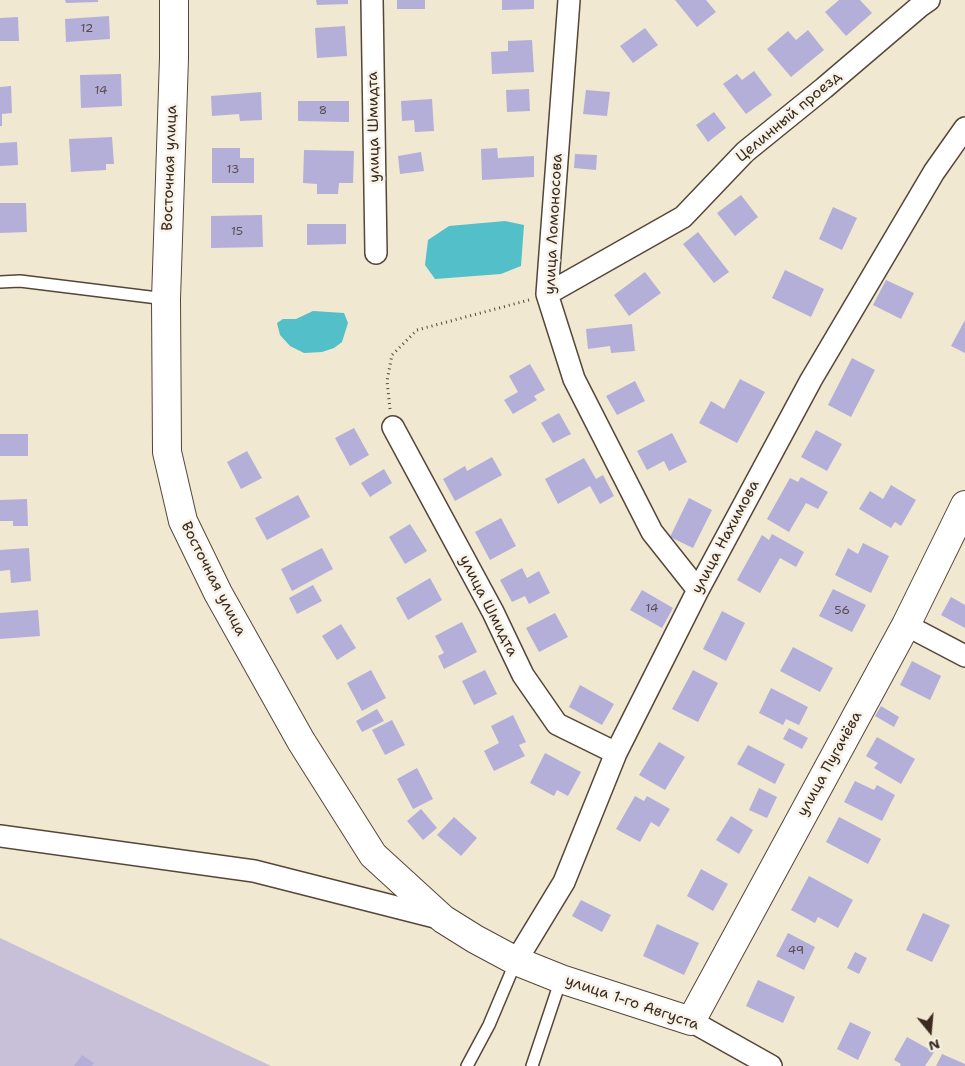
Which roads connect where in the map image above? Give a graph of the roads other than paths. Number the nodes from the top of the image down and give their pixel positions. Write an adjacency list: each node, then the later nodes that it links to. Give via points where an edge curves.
1 (174, 0): 9 (street, Восточная улица)
2 (372, 0): 6 (street, улица Шмидта)
3 (569, 0): 8 (street, улица Ломоносова)
4 (920, 2): 8 (street, Целинный проезд, via 824,88 745,152 683,217)
5 (965, 128): 12 (street, улица Нахимова, via 934,172 811,380)
6 (376, 254)
7 (0, 282): 9 (lane, via 20,281)
8 (547, 294): 12 (street, улица Ломоносова, via 574,379 652,532)
9 (166, 299): 17 (street, Восточная улица, via 167,452 183,521 218,593 301,741 373,855)
10 (393, 427): 15 (street, улица Шмидта, via 493,612 523,675 557,724)
11 (965, 505): 13 (street, улица Пугачёва)
12 (698, 590): 15 (street, улица Нахимова)
13 (906, 625): 14 (street); 20 (street, улица Пугачёва)
14 (965, 656)
15 (616, 753): 18 (street, улица Нахимова, via 564,882)
16 (0, 836): 17 (street, via 254,871)
17 (443, 919): 18 (street, Восточная улица)
18 (516, 961): 19 (street, улица 1-го Августа); 21 (lane)
19 (561, 979): 20 (street, улица 1-го Августа); 22 (lane)
20 (691, 1021): 23 (street, улица 1-го Августа)
21 (467, 1066)
22 (532, 1066)
23 (771, 1066)

